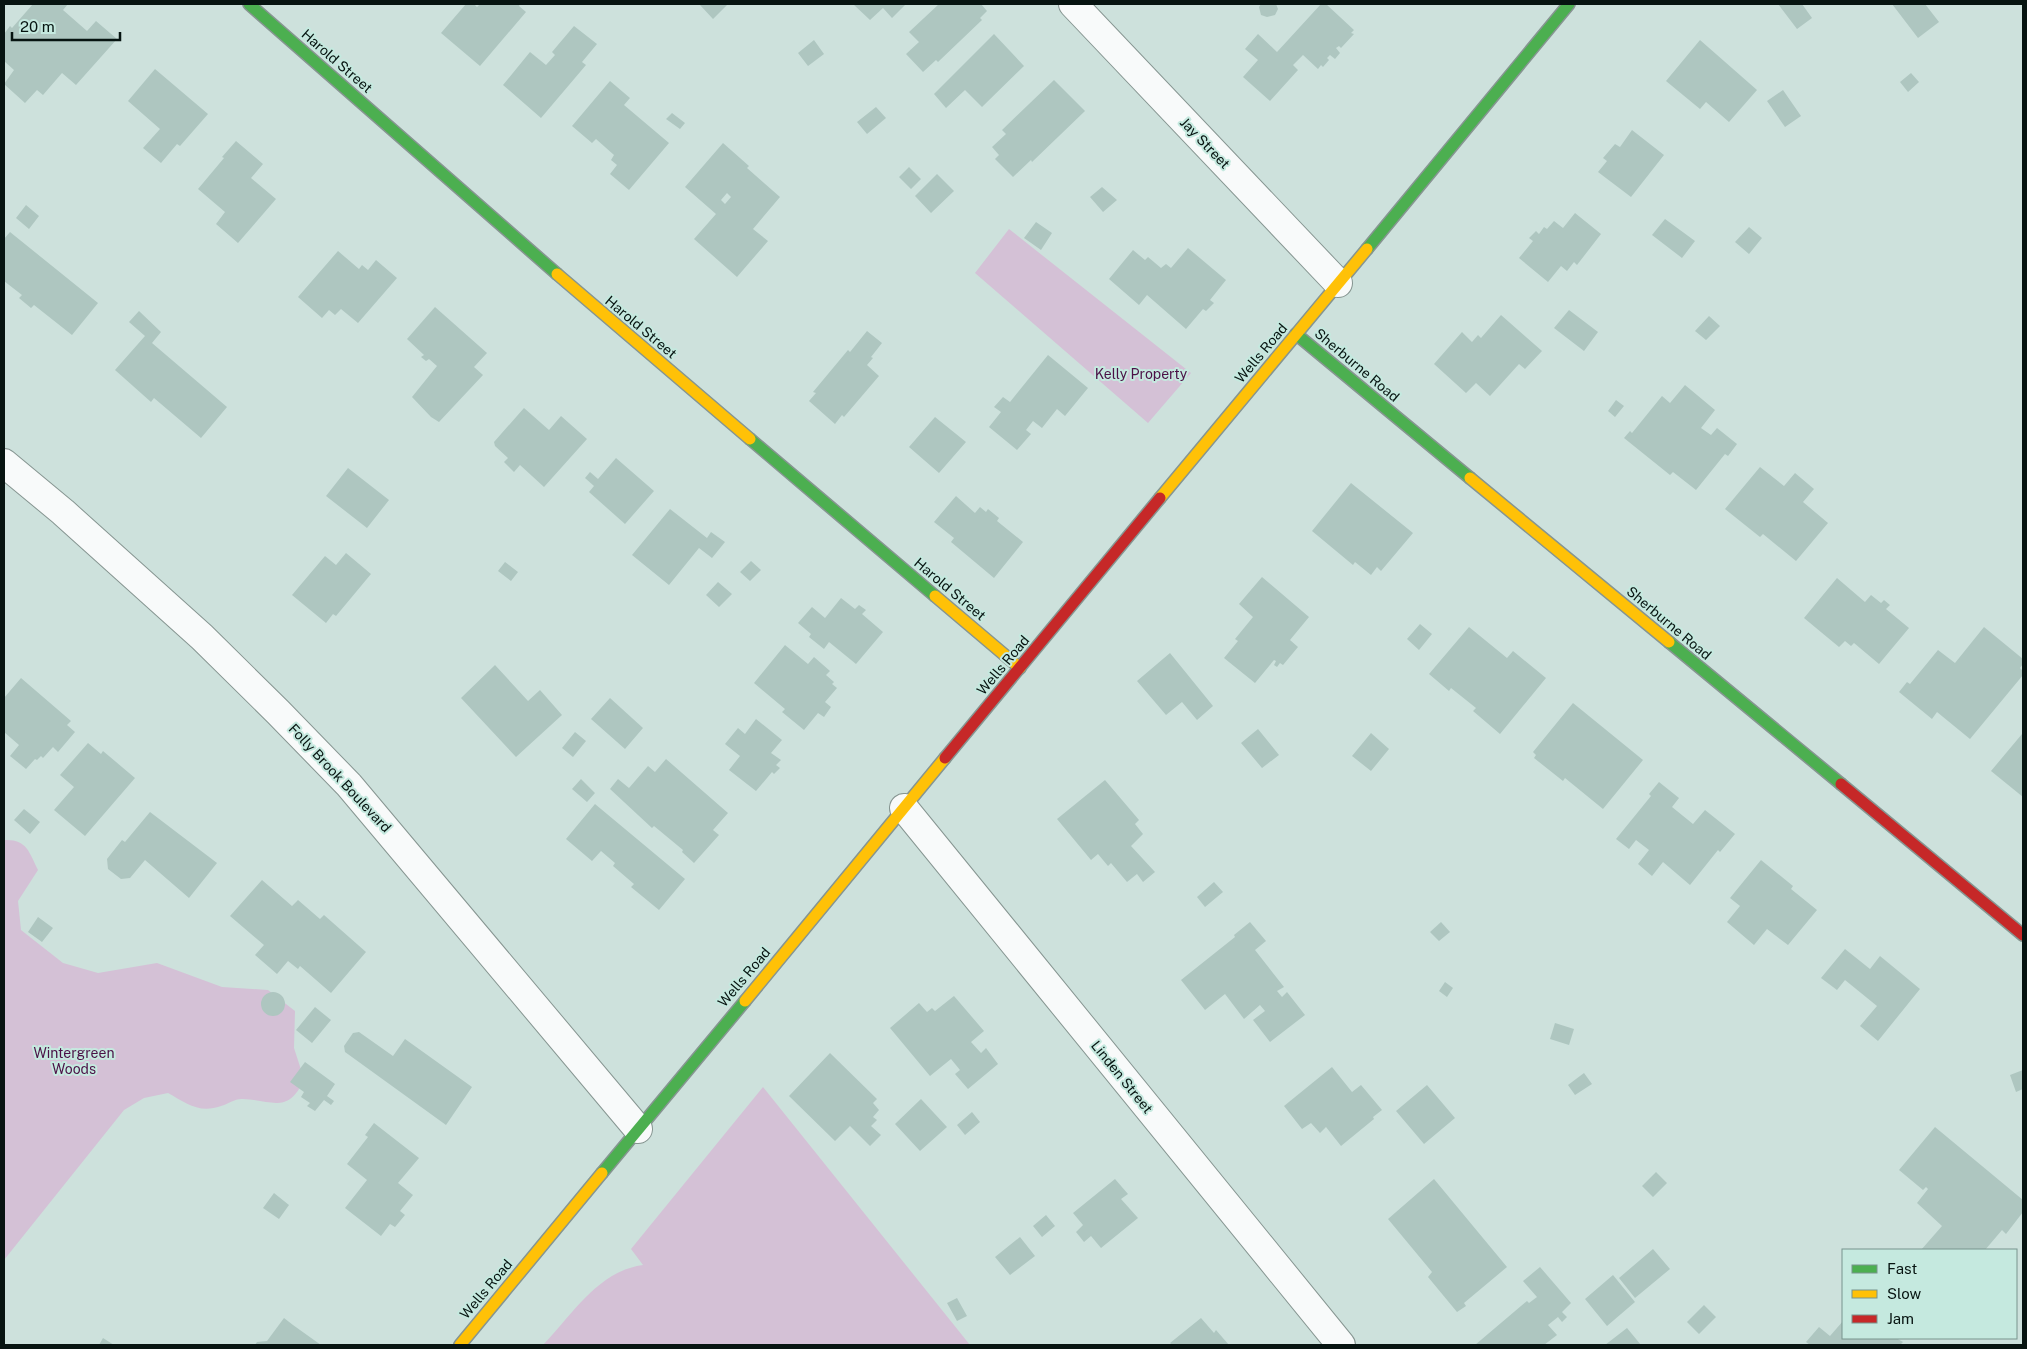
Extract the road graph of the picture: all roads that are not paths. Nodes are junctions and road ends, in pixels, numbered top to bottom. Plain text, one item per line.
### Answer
1 (249, 4) edge
2 (1073, 4) edge
3 (1569, 4) edge
4 (1338, 283) junction
5 (1296, 334) junction
6 (4, 463) edge
7 (1020, 668) junction
8 (904, 808) junction
9 (2023, 935) edge
10 (638, 1129) junction
11 (460, 1345) edge
12 (1342, 1345) edge

1 - 7 street, Harold Street
2 - 4 street, Jay Street
3 - 4 street, Wells Road
4 - 5 street, Wells Road
5 - 7 street, Wells Road
5 - 9 street, Sherburne Road
6 - 10 street, Folly Brook Boulevard
7 - 8 street, Wells Road
8 - 10 street, Wells Road
8 - 12 street, Linden Street
10 - 11 street, Wells Road

